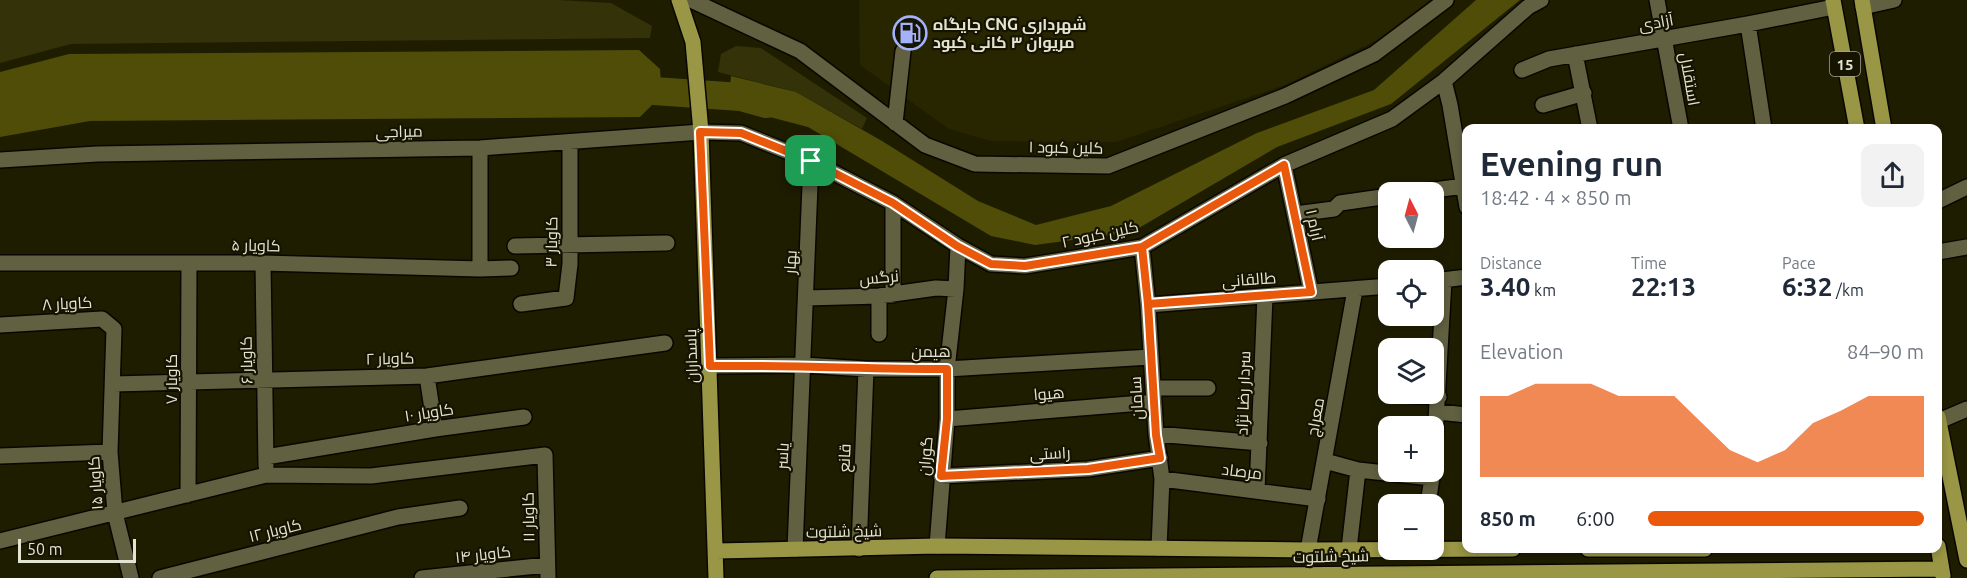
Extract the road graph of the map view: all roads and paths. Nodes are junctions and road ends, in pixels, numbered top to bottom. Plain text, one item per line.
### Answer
1 (679, 0) edge
2 (691, 0) edge
3 (1446, 0) edge
4 (1541, 0) edge
5 (1657, 0) edge
6 (1894, 0) edge
7 (1833, 3) edge
8 (1862, 4) edge
9 (1748, 24) junction
10 (1664, 39) junction
11 (903, 51) dead end
12 (1575, 54) junction
13 (1522, 70) dead end
14 (1444, 81) junction
15 (1584, 93) junction
16 (1542, 105) dead end
17 (895, 123) junction
18 (1589, 124) edge
19 (1680, 124) edge
20 (1763, 124) edge
21 (1856, 124) edge
22 (1883, 124) edge
23 (700, 132) junction
24 (570, 142) junction
25 (480, 148) junction
26 (0, 153) edge
27 (811, 161) junction
28 (1284, 165) junction
29 (1462, 176) edge
30 (1462, 186) edge
31 (1967, 187) edge
32 (1444, 189) edge
33 (1378, 198) edge
34 (1942, 199) edge
35 (893, 203) junction
36 (1294, 214) junction
37 (667, 243) dead end
38 (570, 244) junction
39 (515, 246) dead end
40 (957, 246) junction
41 (1142, 247) junction
42 (1967, 247) edge
43 (1942, 251) edge
44 (0, 263) edge
45 (189, 263) junction
46 (263, 263) junction
47 (511, 268) dead end
48 (480, 269) junction
49 (1462, 278) edge
50 (1444, 280) edge
51 (1378, 287) edge
52 (956, 289) junction
53 (1355, 290) junction
54 (1311, 292) junction
55 (886, 296) junction
56 (1264, 296) junction
57 (806, 298) junction
58 (521, 304) dead end
59 (1148, 304) junction
60 (0, 325) edge
61 (1439, 326) edge
62 (879, 334) dead end
63 (665, 343) dead end
64 (1151, 357) junction
65 (804, 365) junction
66 (710, 366) junction
67 (866, 369) junction
68 (947, 369) junction
69 (427, 376) junction
70 (264, 379) junction
71 (189, 382) junction
72 (113, 384) junction
73 (1208, 388) dead end
74 (1154, 395) junction
75 (1435, 404) edge
76 (1438, 405) junction
77 (1967, 409) edge
78 (1462, 413) edge
79 (1437, 416) edge
80 (524, 417) dead end
81 (1942, 418) edge
82 (947, 419) junction
83 (435, 429) junction
84 (1156, 435) junction
85 (1942, 438) edge
86 (1260, 443) junction
87 (110, 452) junction
88 (0, 456) edge
89 (266, 457) junction
90 (1160, 458) junction
91 (1325, 461) junction
92 (1358, 470) junction
93 (1378, 471) edge
94 (266, 475) junction
95 (941, 476) junction
96 (1162, 479) junction
97 (1257, 491) junction
98 (188, 495) junction
99 (1318, 499) junction
100 (460, 508) dead end
101 (114, 513) junction
102 (0, 541) edge
103 (937, 546) junction
104 (1159, 548) junction
105 (795, 549) junction
106 (859, 549) junction
107 (1349, 549) junction
108 (1378, 549) edge
109 (1444, 549) edge
110 (1462, 549) edge
111 (1308, 550) junction
112 (716, 551) junction
113 (1939, 553) edge
114 (1967, 560) edge
115 (547, 571) edge
116 (1943, 573) edge
117 (131, 578) edge
118 (160, 578) edge
119 (422, 578) edge
120 (716, 578) edge
121 (937, 578) edge

1 - 23 main road, پاسداران
2 - 17 street, کلین کبود ۱
3 - 17 street, کلین کبود ۱
4 - 14 street, کلین کبود ۲
5 - 10 street, استقلال
6 - 8 street
7 - 9 street, آزادی
7 - 21 main road, 15
8 - 22 main road, 15
9 - 10 street, آزادی
9 - 20 street
10 - 12 street, آزادی
10 - 19 street, استقلال
11 - 17 street
12 - 13 street, آزادی
12 - 15 street
14 - 28 street, کلین کبود ۲
14 - 29 street
15 - 16 street
15 - 18 street
23 - 24 street, میراجی
23 - 27 street, کلین کبود ۲
23 - 66 main road, پاسداران
24 - 25 street, میراجی
24 - 38 street, کاویار ۳
25 - 26 street, میراجی
25 - 48 street
27 - 35 street, کلین کبود ۲
27 - 57 street, بهار
28 - 36 street, آرام ۱
28 - 41 street, کلین کبود ۲
30 - 32 street
31 - 34 street
33 - 36 street
35 - 40 street, کلین کبود ۲
35 - 55 street
36 - 54 street, آرام ۱
37 - 38 street
38 - 39 street
38 - 58 street, کاویار ۳
40 - 41 street, کلین کبود ۲
40 - 52 street, گوران
41 - 59 street, سامان
42 - 43 street
44 - 45 street, کاویار ۵
45 - 46 street, کاویار ۵
45 - 71 street, کاویار ۷
46 - 48 street, کاویار ۵
46 - 70 street, کاویار ۶
47 - 48 street, کاویار ۵
49 - 50 street
51 - 53 street, طالقانی
52 - 55 street, نرگس
52 - 68 street, گوران
53 - 54 street, طالقانی
53 - 91 street, معراج
54 - 56 street, طالقانی
55 - 57 street, نرگس
55 - 62 street
56 - 59 street, طالقانی
56 - 86 street, سردار رضا نژاد
57 - 65 street, بهار
59 - 64 street, سامان
60 - 72 street, کاویار ۸
61 - 76 street
63 - 69 street, کاویار ۲
64 - 68 street, هیمن
64 - 74 street, سامان
65 - 66 street, هیمن
65 - 67 street, هیمن
65 - 105 street, یاسر
66 - 112 main road, پاسداران
67 - 68 street, هیمن
67 - 106 street, قانع
68 - 82 street, گوران
69 - 70 street, کاویار ۲
69 - 83 street
70 - 71 street, کاویار ۲
70 - 89 street, کاویار ۶
71 - 72 street, کاویار ۲
71 - 98 street, کاویار ۷
72 - 87 street, کاویار ۱۵
73 - 74 street, هیوا
74 - 82 street, هیوا
74 - 84 street, سامان
75 - 76 street
76 - 78 street
76 - 79 street
77 - 81 street
80 - 83 street, کاویار ۱۰
82 - 95 street, گوران
83 - 89 street, کاویار ۱۰
84 - 86 street
84 - 90 street, سامان
85 - 114 main road
86 - 97 street, سردار رضا نژاد
87 - 88 street
87 - 101 street, کاویار ۱۵
89 - 94 street, کاویار ۶
90 - 95 street, راستی
90 - 96 street, سامان
91 - 92 street
91 - 99 street, معراج
92 - 93 street
92 - 107 street
94 - 98 street
94 - 115 street, کاویار ۱۱
95 - 103 street, گوران
96 - 97 street, مرصاد
96 - 104 street, سامان
97 - 99 street, مرصاد
98 - 101 street
99 - 111 street, معراج
100 - 118 street, کاویار ۱۲
101 - 102 street
101 - 117 street, کاویار ۱۵
103 - 104 main road, شیخ شلتوت
103 - 106 main road, شیخ شلتوت
104 - 111 main road, شیخ شلتوت
105 - 106 main road, شیخ شلتوت
105 - 112 main road, شیخ شلتوت
107 - 108 main road, شیخ شلتوت
107 - 111 main road, شیخ شلتوت
109 - 110 main road, شیخ شلتوت
112 - 120 main road, پاسداران
113 - 116 main road
115 - 119 street, کاویار ۱۴
116 - 121 main road, شیخ شلتوت

